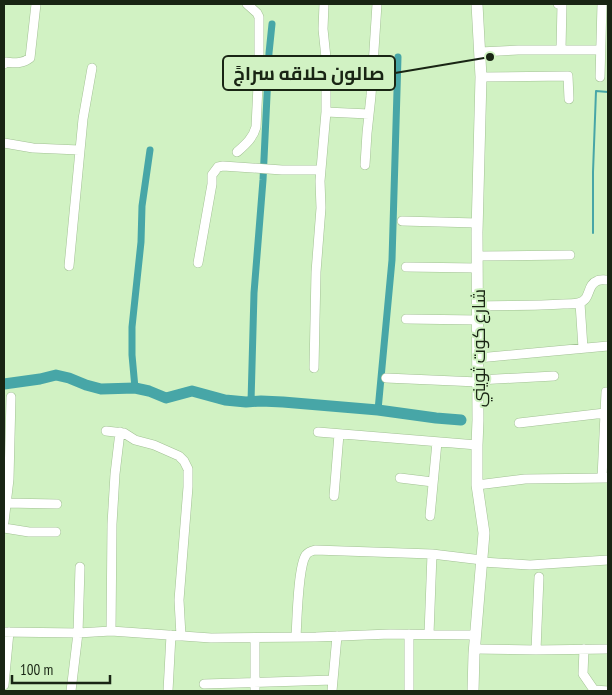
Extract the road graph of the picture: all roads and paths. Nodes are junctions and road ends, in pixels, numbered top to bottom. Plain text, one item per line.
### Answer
1 (36, 4) edge
2 (248, 4) edge
3 (324, 4) edge
4 (377, 4) edge
5 (477, 4) edge
6 (558, 4) edge
7 (602, 4) edge
8 (561, 49) junction
9 (600, 50) junction
10 (480, 52) junction
11 (4, 64) edge
12 (92, 68) dead end
13 (481, 77) junction
14 (600, 77) dead end
15 (569, 99) dead end
16 (326, 112) junction
17 (369, 114) junction
18 (4, 142) edge
19 (80, 150) junction
20 (237, 152) dead end
21 (365, 165) dead end
22 (321, 170) junction
23 (402, 221) dead end
24 (477, 223) junction
25 (570, 255) dead end
26 (477, 256) junction
27 (198, 263) dead end
28 (69, 266) dead end
29 (406, 267) dead end
30 (477, 268) junction
31 (608, 280) edge
32 (580, 303) junction
33 (478, 306) junction
34 (406, 319) dead end
35 (478, 320) junction
36 (608, 346) edge
37 (583, 348) junction
38 (478, 358) junction
39 (314, 368) dead end
40 (554, 376) dead end
41 (386, 378) dead end
42 (478, 381) junction
43 (608, 392) edge
44 (12, 397) dead end
45 (605, 413) junction
46 (519, 423) dead end
47 (106, 431) dead end
48 (120, 432) junction
49 (318, 432) dead end
50 (339, 434) junction
51 (606, 435) edge
52 (437, 442) junction
53 (477, 444) junction
54 (400, 478) dead end
55 (605, 478) edge
56 (433, 482) junction
57 (477, 485) junction
58 (334, 496) dead end
59 (6, 502) junction
60 (57, 504) dead end
61 (430, 516) dead end
62 (4, 522) edge
63 (4, 528) edge
64 (56, 532) dead end
65 (432, 554) junction
66 (608, 560) edge
67 (482, 561) junction
68 (80, 567) dead end
69 (539, 577) dead end
70 (111, 631) junction
71 (6, 632) edge
72 (78, 633) junction
73 (409, 634) junction
74 (429, 634) junction
75 (176, 635) junction
76 (476, 635) junction
77 (338, 636) junction
78 (296, 637) junction
79 (255, 638) junction
80 (474, 649) junction
81 (584, 649) junction
82 (608, 649) edge
83 (536, 650) junction
84 (334, 680) junction
85 (204, 684) dead end
86 (4, 685) edge
87 (255, 687) edge
88 (71, 691) edge
89 (168, 691) edge
90 (332, 691) edge
91 (409, 691) edge
92 (473, 691) edge
93 (608, 691) edge

1 - 11 street
2 - 20 street
3 - 16 street
4 - 17 street
5 - 10 main road, شارع كوت ثويني
6 - 8 street
7 - 9 street
8 - 9 street
8 - 10 street
9 - 14 street
10 - 13 main road, شارع كوت ثويني
12 - 19 street
13 - 15 street
13 - 24 main road, شارع كوت ثويني
16 - 17 street
16 - 22 street
17 - 21 street
18 - 19 street
19 - 28 street
22 - 27 street
22 - 39 street
23 - 24 street
24 - 26 main road, شارع كوت ثويني
25 - 26 street
26 - 30 main road, شارع كوت ثويني
29 - 30 street
30 - 33 main road, شارع كوت ثويني
31 - 32 street
32 - 33 street
32 - 37 street
33 - 35 main road, شارع كوت ثويني
34 - 35 street
35 - 38 main road, شارع كوت ثويني
36 - 37 street
37 - 38 street
38 - 42 main road, شارع كوت ثويني
40 - 42 street
41 - 42 street
42 - 53 main road, شارع كوت ثويني
43 - 45 street
44 - 59 street
45 - 46 street
45 - 51 street
47 - 48 street
48 - 70 street
48 - 75 street
49 - 50 street
50 - 52 street
50 - 58 street
51 - 55 street
52 - 53 street
52 - 56 street
53 - 57 main road, شارع كوت ثويني
54 - 56 street
55 - 57 street
56 - 61 street
57 - 67 main road, شارع كوت ثويني
59 - 60 street
59 - 62 street
63 - 64 street
65 - 67 street
65 - 74 street
65 - 78 street
66 - 67 street
67 - 76 main road, شارع كوت ثويني
68 - 72 street
69 - 83 street
70 - 72 street
70 - 75 street
71 - 72 street
71 - 86 street
72 - 88 street
73 - 74 street
73 - 77 street
73 - 91 street
74 - 76 street
75 - 79 street
75 - 89 street
76 - 80 main road, شارع كوت ثويني
77 - 78 street
77 - 84 street
78 - 79 street
79 - 87 street
80 - 83 street
80 - 92 main road, شارع كوت ثويني
81 - 82 street
81 - 83 street
81 - 93 street
84 - 87 street
84 - 90 street
85 - 87 street

